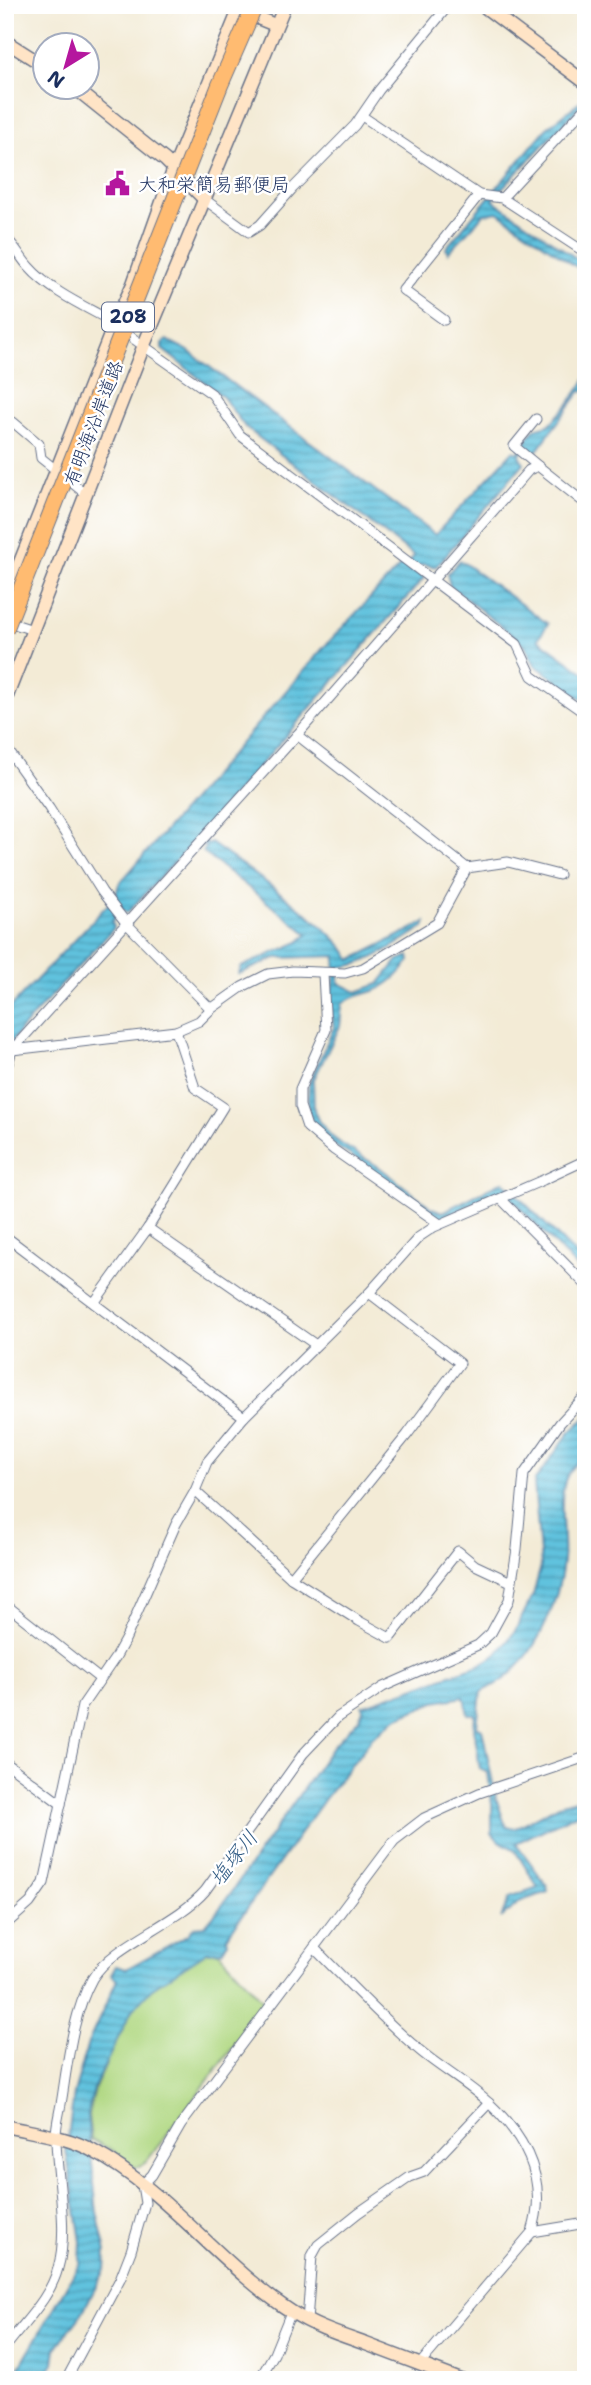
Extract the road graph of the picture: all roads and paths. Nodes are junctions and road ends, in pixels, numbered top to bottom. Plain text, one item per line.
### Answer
1 (255, 5) edge
2 (285, 5) edge
3 (449, 5) edge
4 (482, 5) edge
5 (240, 8) edge
6 (275, 25) junction
7 (5, 41) edge
8 (32, 58) edge
9 (586, 83) edge
10 (92, 102) edge
11 (586, 107) edge
12 (362, 116) junction
13 (174, 168) junction
14 (479, 195) junction
15 (502, 198) junction
16 (204, 199) junction
17 (5, 237) edge
18 (586, 253) edge
19 (444, 320) dead end
20 (114, 325) junction
21 (145, 345) junction
22 (536, 419) dead end
23 (5, 422) edge
24 (538, 466) junction
25 (57, 470) junction
26 (86, 494) junction
27 (586, 504) edge
28 (433, 579) junction
29 (5, 600) edge
30 (5, 621) edge
31 (5, 631) edge
32 (33, 631) junction
33 (5, 701) edge
34 (586, 714) edge
35 (297, 734) junction
36 (5, 746) edge
37 (467, 868) junction
38 (559, 875) dead end
39 (127, 924) junction
40 (323, 974) junction
41 (211, 1009) junction
42 (176, 1031) junction
43 (12, 1051) junction
44 (5, 1074) edge
45 (586, 1160) edge
46 (501, 1199) junction
47 (440, 1224) junction
48 (148, 1228) junction
49 (5, 1236) edge
50 (586, 1285) edge
51 (369, 1293) junction
52 (94, 1303) junction
53 (316, 1345) junction
54 (586, 1395) edge
55 (244, 1417) junction
56 (195, 1491) junction
57 (291, 1578) junction
58 (511, 1582) junction
59 (5, 1604) edge
60 (100, 1679) junction
61 (586, 1757) edge
62 (5, 1762) edge
63 (61, 1804) junction
64 (5, 1925) edge
65 (314, 1948) junction
66 (489, 2103) junction
67 (5, 2126) edge
68 (59, 2138) junction
69 (137, 2181) junction
70 (586, 2223) edge
71 (532, 2232) junction
72 (291, 2312) junction
73 (307, 2321) junction
74 (5, 2346) edge
75 (420, 2364) junction
76 (66, 2380) edge
77 (259, 2380) edge
78 (461, 2380) edge

1 - 31 highway, 208, bridge
2 - 6 main road, 有明海沿岸道路
3 - 12 street
4 - 9 main road
5 - 6 main road
5 - 13 main road, 有明海沿岸道路
6 - 16 main road, 有明海沿岸道路
7 - 8 main road
10 - 13 main road
11 - 15 street
12 - 14 street
12 - 16 street
13 - 16 main road
13 - 20 main road, 有明海沿岸道路
14 - 15 street
14 - 19 street
15 - 18 street
16 - 21 main road, 有明海沿岸道路
17 - 20 street
20 - 21 street
20 - 25 main road, 有明海沿岸道路
21 - 26 main road, 有明海沿岸道路
21 - 28 street
22 - 24 street
23 - 25 street
24 - 27 street
24 - 28 street
25 - 26 street
25 - 29 main road, 有明海沿岸道路
26 - 32 main road, 有明海沿岸道路
28 - 34 street
28 - 35 street
30 - 32 street
32 - 33 main road, 有明海沿岸道路
35 - 37 street
35 - 39 street
36 - 39 street
37 - 38 street
37 - 40 street
39 - 41 street
39 - 43 street
40 - 41 street
40 - 47 street
41 - 42 street
42 - 43 street
42 - 48 street
43 - 44 street
45 - 46 street
46 - 47 street
46 - 50 street
47 - 51 street
48 - 52 street
48 - 53 street
49 - 52 street
51 - 53 street
51 - 57 street
52 - 55 street
53 - 55 street
54 - 58 street
55 - 56 street
56 - 57 street
56 - 60 street
57 - 58 street
58 - 68 street
59 - 60 street
60 - 63 street
61 - 65 street
62 - 63 street
63 - 64 street
65 - 66 street
65 - 69 street
66 - 71 street
66 - 73 street
67 - 68 main road
68 - 69 main road
68 - 74 street
69 - 72 main road
69 - 76 street
70 - 71 street
71 - 75 street
72 - 73 main road
72 - 77 street
73 - 75 main road
75 - 78 main road

